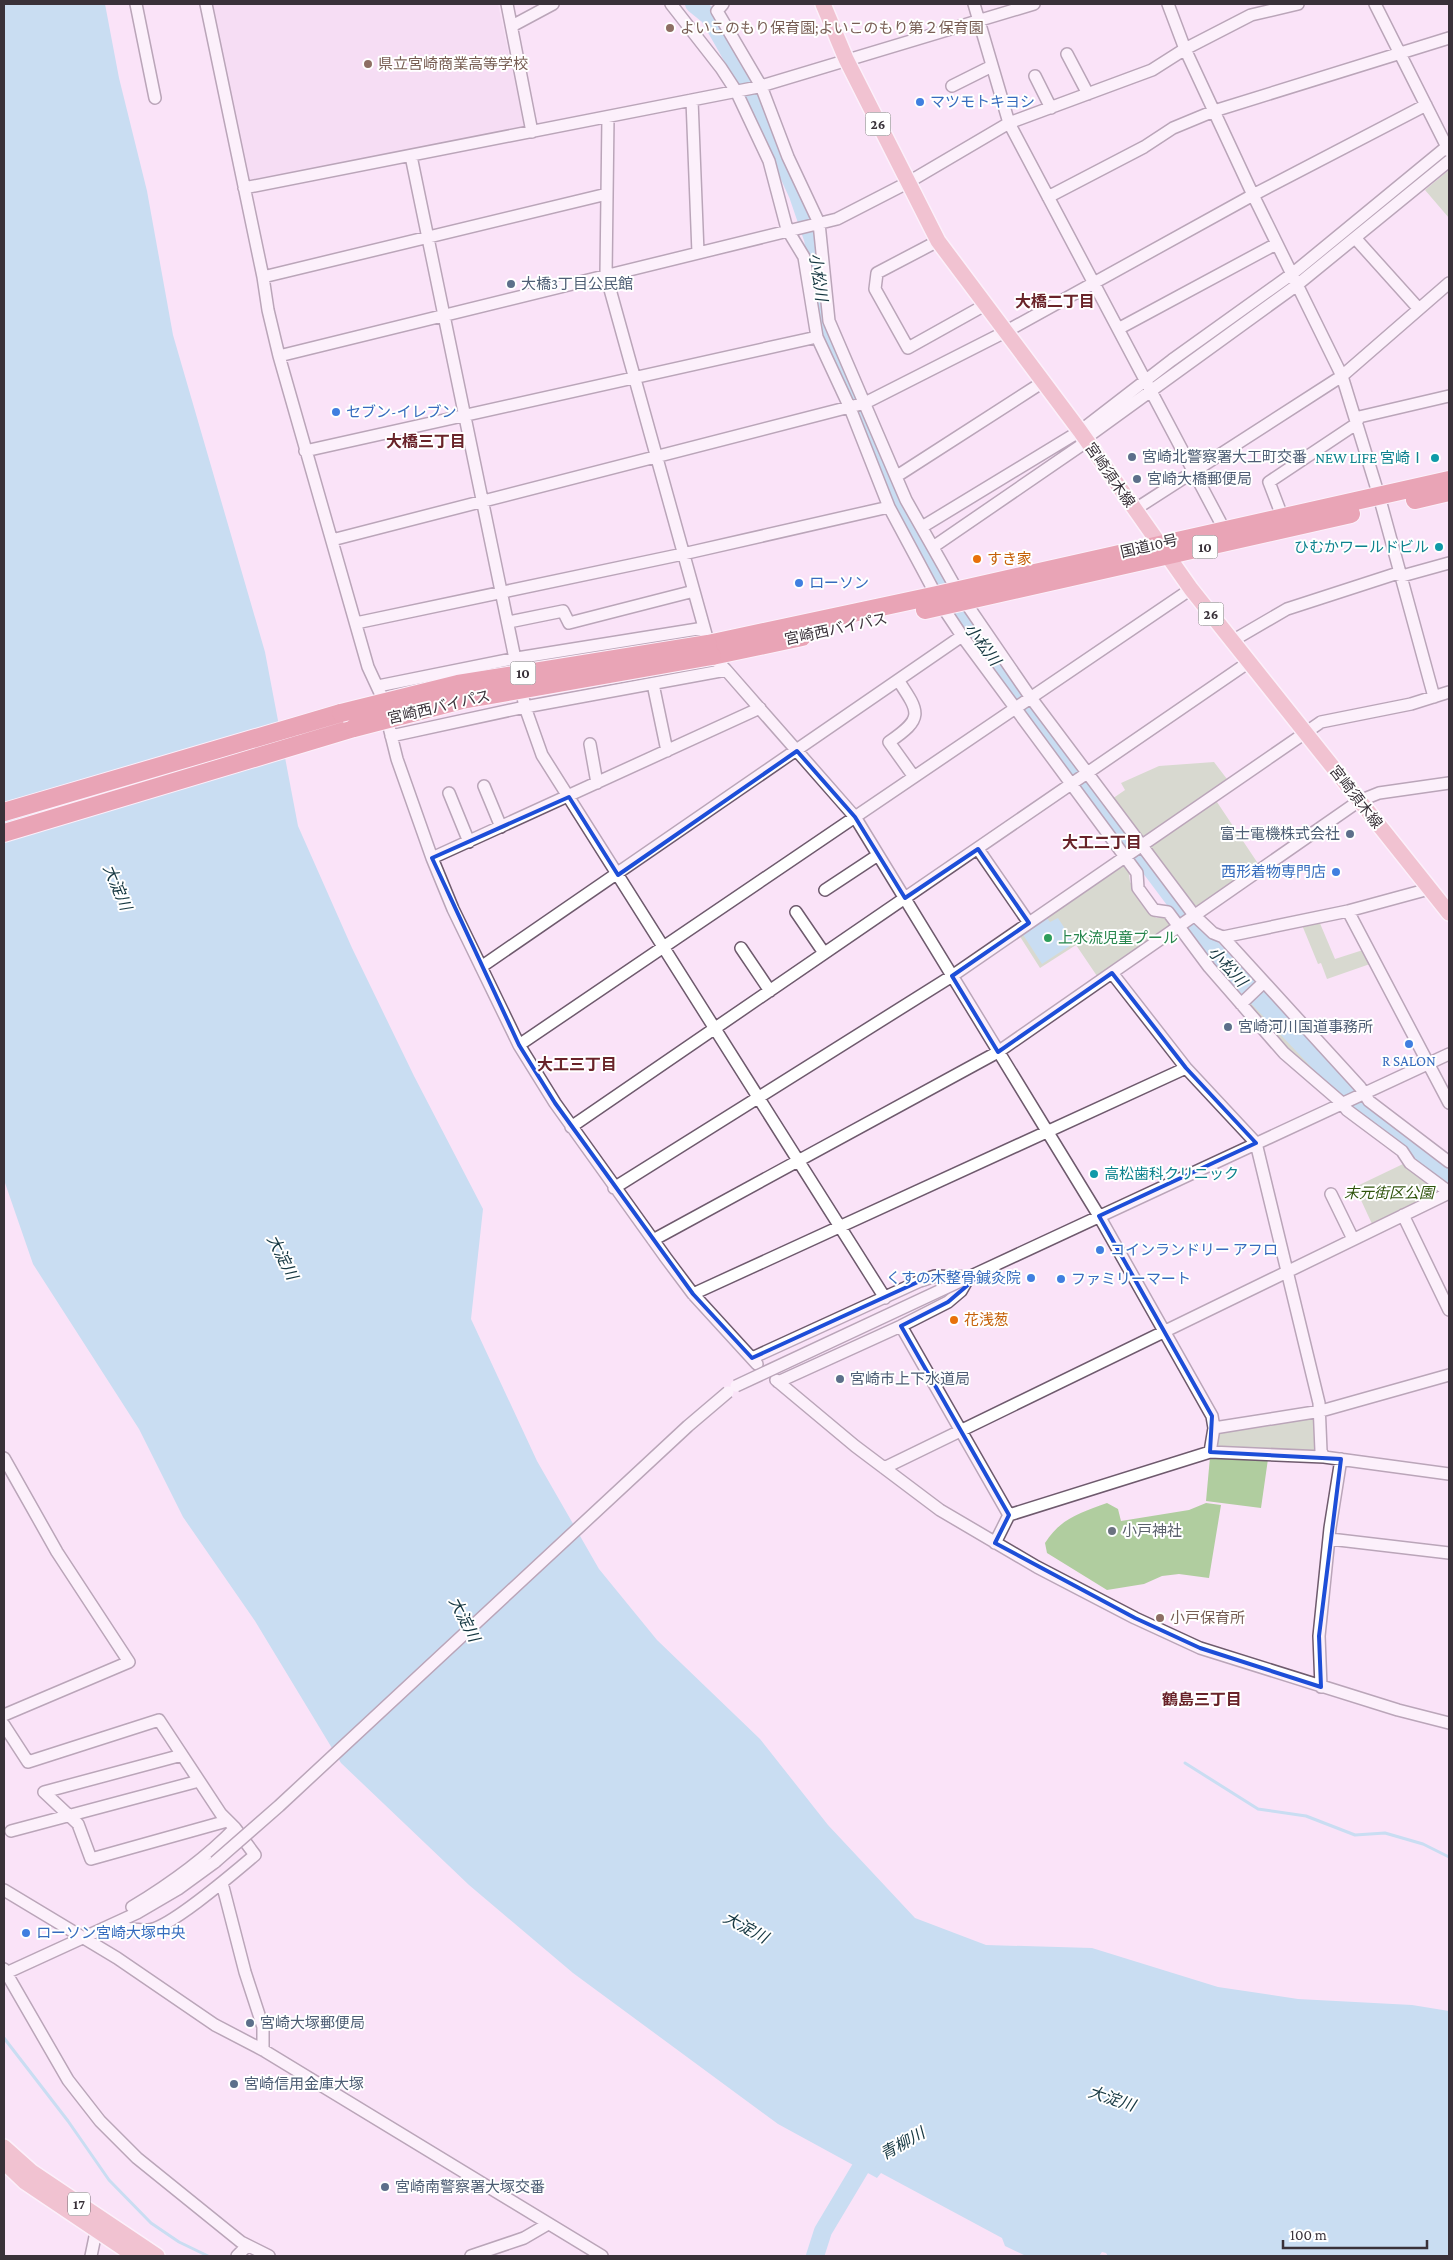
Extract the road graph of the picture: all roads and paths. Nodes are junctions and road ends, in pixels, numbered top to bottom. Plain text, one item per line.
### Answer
1 (136, 4) edge
2 (206, 4) edge
3 (507, 4) edge
4 (553, 4) edge
5 (671, 4) edge
6 (822, 4) edge
7 (974, 4) edge
8 (1034, 4) edge
9 (1168, 4) edge
10 (1298, 4) edge
11 (1375, 4) edge
12 (716, 6) edge
13 (979, 20) junction
14 (512, 26) junction
15 (1449, 38) edge
16 (1185, 49) junction
17 (1067, 54) dead end
18 (1400, 54) junction
19 (846, 59) junction
20 (992, 66) junction
21 (1035, 76) dead end
22 (759, 86) junction
23 (952, 86) dead end
24 (739, 91) junction
25 (1088, 94) junction
26 (155, 98) dead end
27 (692, 100) junction
28 (1426, 105) junction
29 (1051, 108) junction
30 (1214, 111) junction
31 (608, 117) junction
32 (1009, 123) junction
33 (532, 132) junction
34 (1448, 147) edge
35 (412, 156) junction
36 (1449, 161) edge
37 (907, 184) junction
38 (244, 188) junction
39 (607, 194) junction
40 (1252, 195) junction
41 (1048, 197) junction
42 (819, 223) junction
43 (794, 229) junction
44 (428, 236) junction
45 (1356, 239) junction
46 (938, 241) junction
47 (1276, 244) junction
48 (698, 253) junction
49 (263, 276) junction
50 (606, 276) junction
51 (1295, 280) junction
52 (1449, 282) edge
53 (1093, 283) junction
54 (985, 305) junction
55 (1419, 308) junction
56 (445, 315) junction
57 (1118, 329) junction
58 (1005, 332) junction
59 (817, 337) junction
60 (279, 356) junction
61 (1342, 376) junction
62 (634, 378) junction
63 (1145, 381) junction
64 (1043, 382) junction
65 (1151, 391) junction
66 (1449, 396) edge
67 (865, 403) junction
68 (850, 408) junction
69 (465, 415) junction
70 (1356, 424) junction
71 (1083, 437) junction
72 (305, 451) junction
73 (658, 457) junction
74 (1194, 471) junction
75 (897, 476) junction
76 (1449, 480) edge
77 (1449, 492) edge
78 (484, 501) junction
79 (1380, 501) junction
80 (889, 507) junction
81 (1134, 510) junction
82 (1282, 516) junction
83 (922, 527) junction
84 (1224, 529) junction
85 (332, 540) junction
86 (932, 547) junction
87 (1163, 550) junction
88 (683, 554) junction
89 (1449, 563) edge
90 (1402, 576) junction
91 (1191, 589) junction
92 (502, 591) junction
93 (694, 592) junction
94 (950, 598) junction
95 (508, 622) junction
96 (356, 623) junction
97 (962, 636) junction
98 (1232, 641) junction
99 (708, 643) junction
100 (517, 658) junction
101 (1249, 662) junction
102 (726, 670) junction
103 (898, 680) junction
104 (653, 684) junction
105 (378, 686) junction
106 (1449, 692) edge
107 (1434, 697) junction
108 (1031, 698) junction
109 (525, 707) junction
110 (760, 708) junction
111 (1016, 708) junction
112 (1307, 733) junction
113 (391, 736) junction
114 (590, 744) dead end
115 (797, 751) junction
116 (667, 752) junction
117 (1088, 772) junction
118 (914, 777) junction
119 (598, 783) junction
120 (1071, 783) junction
121 (1449, 783) edge
122 (484, 786) dead end
123 (449, 793) dead end
124 (569, 797) junction
125 (1358, 802) junction
126 (4, 812) edge
127 (855, 817) junction
128 (501, 827) junction
129 (4, 833) edge
130 (469, 842) junction
131 (1143, 846) junction
132 (978, 849) junction
133 (878, 855) junction
134 (432, 858) junction
135 (1125, 858) junction
136 (618, 875) junction
137 (1430, 889) junction
138 (825, 890) dead end
139 (905, 898) junction
140 (1348, 911) junction
141 (796, 912) dead end
142 (1449, 914) edge
143 (1194, 915) junction
144 (1030, 923) junction
145 (1179, 926) junction
146 (1223, 937) junction
147 (664, 947) junction
148 (741, 948) dead end
149 (824, 953) junction
150 (482, 967) junction
151 (1112, 972) junction
152 (952, 976) junction
153 (1263, 983) junction
154 (770, 991) junction
155 (1241, 1004) junction
156 (716, 1029) junction
157 (519, 1045) junction
158 (998, 1052) junction
159 (1449, 1054) edge
160 (1430, 1064) junction
161 (1186, 1068) junction
162 (1362, 1093) junction
163 (758, 1096) junction
164 (1342, 1103) junction
165 (1449, 1103) edge
166 (571, 1127) junction
167 (1047, 1132) junction
168 (1256, 1143) junction
169 (798, 1160) junction
170 (1449, 1162) edge
171 (614, 1188) junction
172 (1449, 1193) edge
173 (1331, 1194) dead end
174 (1403, 1215) junction
175 (1099, 1216) junction
176 (840, 1226) junction
177 (1353, 1239) junction
178 (653, 1240) junction
179 (1287, 1270) junction
180 (969, 1278) junction
181 (693, 1294) junction
182 (885, 1298) junction
183 (1449, 1310) edge
184 (901, 1326) junction
185 (1164, 1331) junction
186 (1449, 1375) edge
187 (1321, 1411) junction
188 (1214, 1428) junction
189 (960, 1430) junction
190 (1210, 1452) junction
191 (1324, 1457) junction
192 (4, 1458) edge
193 (1341, 1459) junction
194 (884, 1468) junction
195 (1449, 1474) edge
196 (1009, 1515) junction
197 (1330, 1540) junction
198 (995, 1543) junction
199 (1449, 1553) edge
200 (1321, 1687) junction
201 (4, 1715) edge
202 (1449, 1723) edge
203 (4, 1725) edge
204 (182, 1755) junction
205 (200, 1781) junction
206 (68, 1816) junction
207 (231, 1824) junction
208 (12, 1831) dead end
209 (222, 1883) junction
210 (4, 1890) edge
211 (109, 1926) junction
212 (83, 1937) junction
213 (4, 1972) edge
214 (264, 2050) junction
215 (4, 2147) edge
216 (4, 2162) edge
217 (548, 2224) junction
218 (96, 2232) junction
219 (247, 2246) junction
220 (91, 2256) edge
221 (135, 2256) edge
222 (157, 2256) edge
223 (237, 2256) edge
224 (269, 2256) edge
225 (471, 2256) edge
226 (602, 2256) edge

1 - 26 street
2 - 38 street
3 - 14 street
4 - 14 street
5 - 24 street
6 - 19 main road, 宮崎須木線 / 26
7 - 13 street
8 - 13 street
9 - 16 street
10 - 16 street
11 - 18 street
12 - 22 street
13 - 19 street
13 - 20 street
14 - 33 street
15 - 18 street
16 - 25 street
16 - 30 street
17 - 25 street
18 - 28 street
18 - 30 street
19 - 22 street
19 - 37 main road, 宮崎須木線 / 26
20 - 23 street
20 - 32 street
21 - 29 street
22 - 24 street
22 - 42 street
24 - 27 street
24 - 43 street
25 - 29 street
27 - 31 street
27 - 48 street
28 - 34 street
28 - 40 street
29 - 32 street
30 - 40 street
30 - 41 street
31 - 33 street
31 - 39 street
32 - 37 street
32 - 41 street
33 - 35 street
34 - 51 street
35 - 38 street
35 - 44 street
36 - 45 street
37 - 42 street
37 - 46 main road, 宮崎須木線 / 26
38 - 49 street
39 - 44 street
39 - 50 street
40 - 47 street
40 - 53 street
41 - 53 street
42 - 43 street
42 - 67 street
43 - 48 street
43 - 59 street
44 - 49 street
44 - 56 street
45 - 51 street
45 - 55 street
46 - 54 main road, 宮崎須木線 / 26
46 - 54 street
47 - 51 street
47 - 57 street
48 - 50 street
49 - 60 street
50 - 56 street
50 - 62 street
51 - 61 street
51 - 63 street
51 - 65 street
52 - 55 street
53 - 57 street
53 - 58 street
54 - 58 main road, 宮崎須木線 / 26
55 - 61 street
56 - 60 street
56 - 69 street
57 - 63 street
58 - 64 main road, 宮崎須木線 / 26
58 - 67 street
59 - 62 street
59 - 68 street
60 - 72 street
61 - 70 street
61 - 74 street
62 - 69 street
62 - 73 street
63 - 65 street
63 - 71 street
64 - 71 main road, 宮崎須木線 / 26
64 - 75 street
65 - 71 street
65 - 74 street
66 - 70 street
67 - 68 street
67 - 75 street
68 - 73 street
68 - 80 street
69 - 72 street
69 - 78 street
70 - 79 street
70 - 82 street
71 - 81 main road, 宮崎須木線 / 26
71 - 83 street
71 - 86 street
72 - 85 street
73 - 78 street
73 - 88 street
74 - 81 street
74 - 84 street
75 - 83 street
76 - 79 highway, 国道10号 / 10
77 - 79 highway, 国道10号 / 10
78 - 85 street
78 - 92 street
79 - 82 highway, 国道10号 / 10
79 - 87 highway, 国道10号 / 10
79 - 90 street
80 - 88 street
80 - 94 street
81 - 87 main road, 宮崎須木線 / 26
82 - 84 highway, 国道10号 / 10
83 - 86 street
84 - 87 highway, 国道10号 / 10
85 - 96 street
86 - 94 street
87 - 91 main road, 宮崎須木線 / 26
87 - 94 highway, 国道10号 / 10
88 - 92 street
88 - 93 street
89 - 90 street
90 - 98 street
90 - 107 street
91 - 98 main road, 宮崎須木線 / 26
91 - 108 street
92 - 95 street
92 - 96 street
93 - 95 street
93 - 99 street
94 - 97 street
94 - 99 highway, 宮崎西バイパス / 10
94 - 108 street
95 - 100 street
96 - 105 street
97 - 103 street
97 - 111 street
98 - 101 main road, 宮崎須木線 / 26
99 - 100 street
99 - 102 street
99 - 126 highway, 宮崎西バイパス / 10, bridge
99 - 129 highway, 宮崎西バイパス / 10, bridge
100 - 105 street
100 - 109 street
101 - 112 main road, 宮崎須木線 / 26
101 - 117 street
102 - 104 street
102 - 110 street
103 - 115 street
103 - 118 street
104 - 109 street
104 - 116 street
105 - 113 street
106 - 107 street
107 - 112 street
108 - 111 street
108 - 117 street
109 - 113 street
109 - 124 street
110 - 115 street
110 - 116 street
111 - 118 street
111 - 120 street
112 - 125 main road, 宮崎須木線 / 26
112 - 131 street
113 - 134 street
114 - 119 street
115 - 127 street
115 - 136 street
116 - 119 street
117 - 120 street
117 - 131 street
118 - 127 street
119 - 124 street
120 - 132 street
120 - 135 street
121 - 125 street
122 - 128 street
123 - 130 street
124 - 128 street
124 - 136 street
125 - 137 main road, 宮崎須木線 / 26
125 - 143 street
127 - 133 street
127 - 147 street
128 - 130 street
130 - 134 street
131 - 135 street
131 - 143 street
132 - 139 street
132 - 144 street
133 - 138 street
133 - 139 street
134 - 150 street
135 - 144 street
135 - 145 street
136 - 147 street
136 - 150 street
137 - 140 street
137 - 142 main road, 宮崎須木線 / 26
139 - 149 street
139 - 152 street
140 - 146 street
140 - 160 street
141 - 149 street
143 - 145 street
143 - 146 street
144 - 152 street
145 - 151 street
145 - 155 street
146 - 153 street
147 - 156 street
147 - 157 street
148 - 154 street
149 - 154 street
150 - 157 street
151 - 158 street
151 - 161 street
152 - 158 street
152 - 163 street
153 - 155 street
153 - 162 street
154 - 156 street
155 - 164 street
156 - 163 street
156 - 166 street
157 - 166 street
158 - 167 street
158 - 169 street
159 - 160 street
160 - 162 street
160 - 165 street
161 - 167 street
161 - 168 street
162 - 164 street
162 - 170 street
163 - 169 street
163 - 171 street
164 - 168 street
164 - 172 street
166 - 171 street
167 - 175 street
167 - 176 street
168 - 175 street
168 - 179 street
169 - 176 street
169 - 178 street
171 - 178 street
172 - 174 street
173 - 177 street
174 - 177 street
174 - 183 street
175 - 180 street
175 - 185 street
176 - 181 street
176 - 182 street
177 - 179 street
178 - 181 street
179 - 185 street
179 - 187 street
180 - 182 street
180 - 184 street
180 - 211 street, bridge
181 - 182 street
184 - 189 street
184 - 194 street
185 - 188 street
185 - 189 street
186 - 187 street
187 - 188 street
187 - 191 street
188 - 190 street
189 - 194 street
189 - 196 street
190 - 191 street
190 - 196 street
191 - 193 street
192 - 201 street
193 - 195 street
193 - 197 street
194 - 198 street
196 - 198 street
197 - 199 street
197 - 200 street
198 - 200 street
200 - 202 street
203 - 204 street
204 - 205 street
204 - 206 street
205 - 206 street
205 - 207 street
206 - 207 street
206 - 208 street
207 - 209 street
207 - 211 street
209 - 211 street
209 - 214 street
210 - 212 street
211 - 212 street
212 - 213 street
212 - 214 street
213 - 219 street
214 - 217 street
215 - 222 main road, 17
216 - 218 main road, 17
217 - 225 street
217 - 226 street
218 - 220 street
218 - 221 main road, 17
219 - 223 street
219 - 224 street

